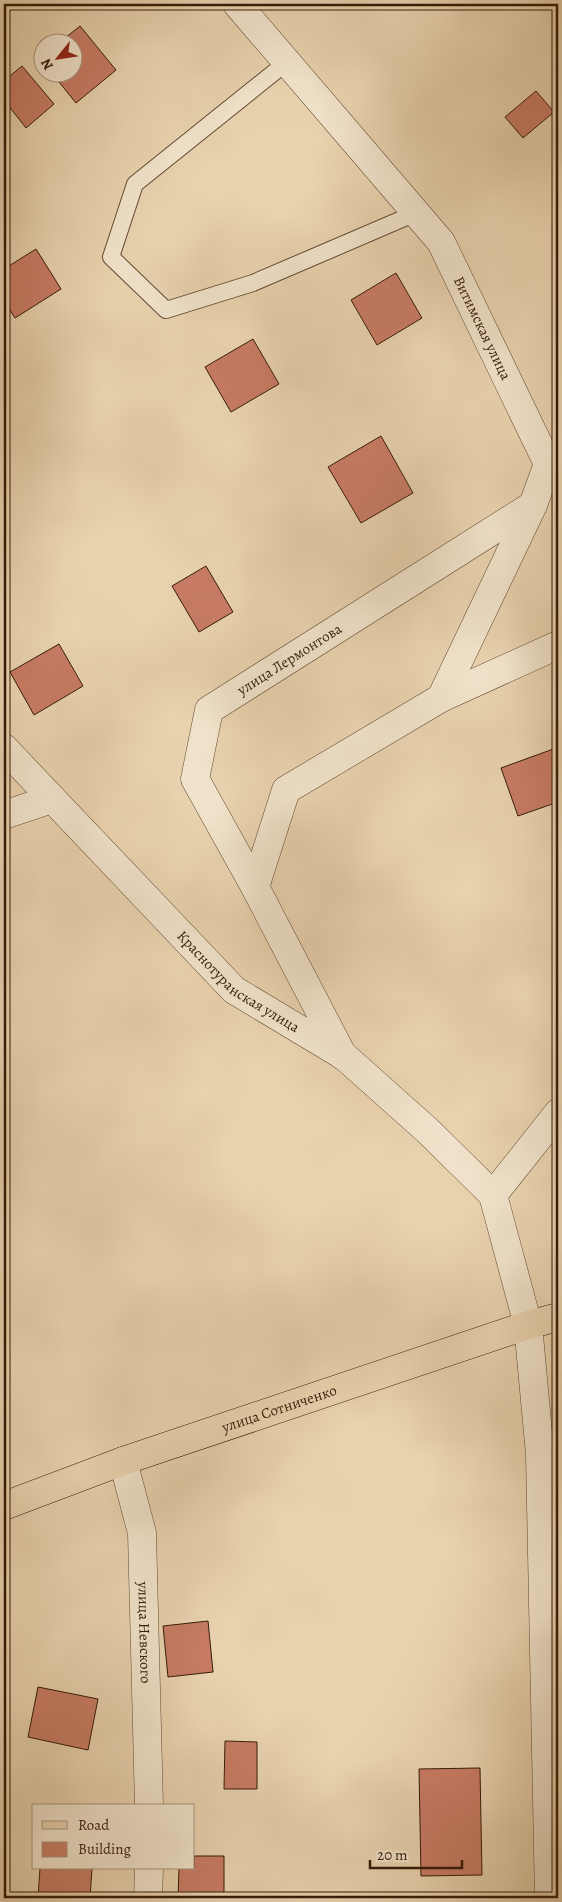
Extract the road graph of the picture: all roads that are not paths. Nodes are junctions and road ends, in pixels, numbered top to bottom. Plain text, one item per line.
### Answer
1 (237, 4) edge
2 (287, 62) junction
3 (416, 213) junction
4 (533, 505) junction
5 (558, 645) edge
6 (441, 698) junction
7 (4, 748) edge
8 (52, 799) junction
9 (4, 815) edge
10 (255, 887) junction
11 (344, 1056) junction
12 (558, 1113) edge
13 (493, 1195) junction
14 (558, 1317) edge
15 (528, 1325) junction
16 (549, 1453) edge
17 (123, 1461) junction
18 (4, 1506) edge
19 (149, 1804) edge
20 (149, 1870) edge
21 (148, 1898) edge
22 (550, 1898) edge

1 - 2 street, Витимская улица
2 - 3 street, Витимская улица
2 - 3 lane
3 - 4 street, Витимская улица
4 - 6 street, Витимская улица
4 - 10 street, улица Лермонтова
5 - 6 street
6 - 10 street
7 - 8 street, Краснотуранская улица
8 - 9 street
8 - 11 street, Краснотуранская улица
10 - 11 street, улица Лермонтова
11 - 13 street, Краснотуранская улица
12 - 13 street
13 - 15 street
14 - 15 main road, улица Сотниченко
15 - 16 street
15 - 17 main road, улица Сотниченко
16 - 22 street
17 - 18 main road, улица Сотниченко
17 - 19 street, улица Невского
20 - 21 street

